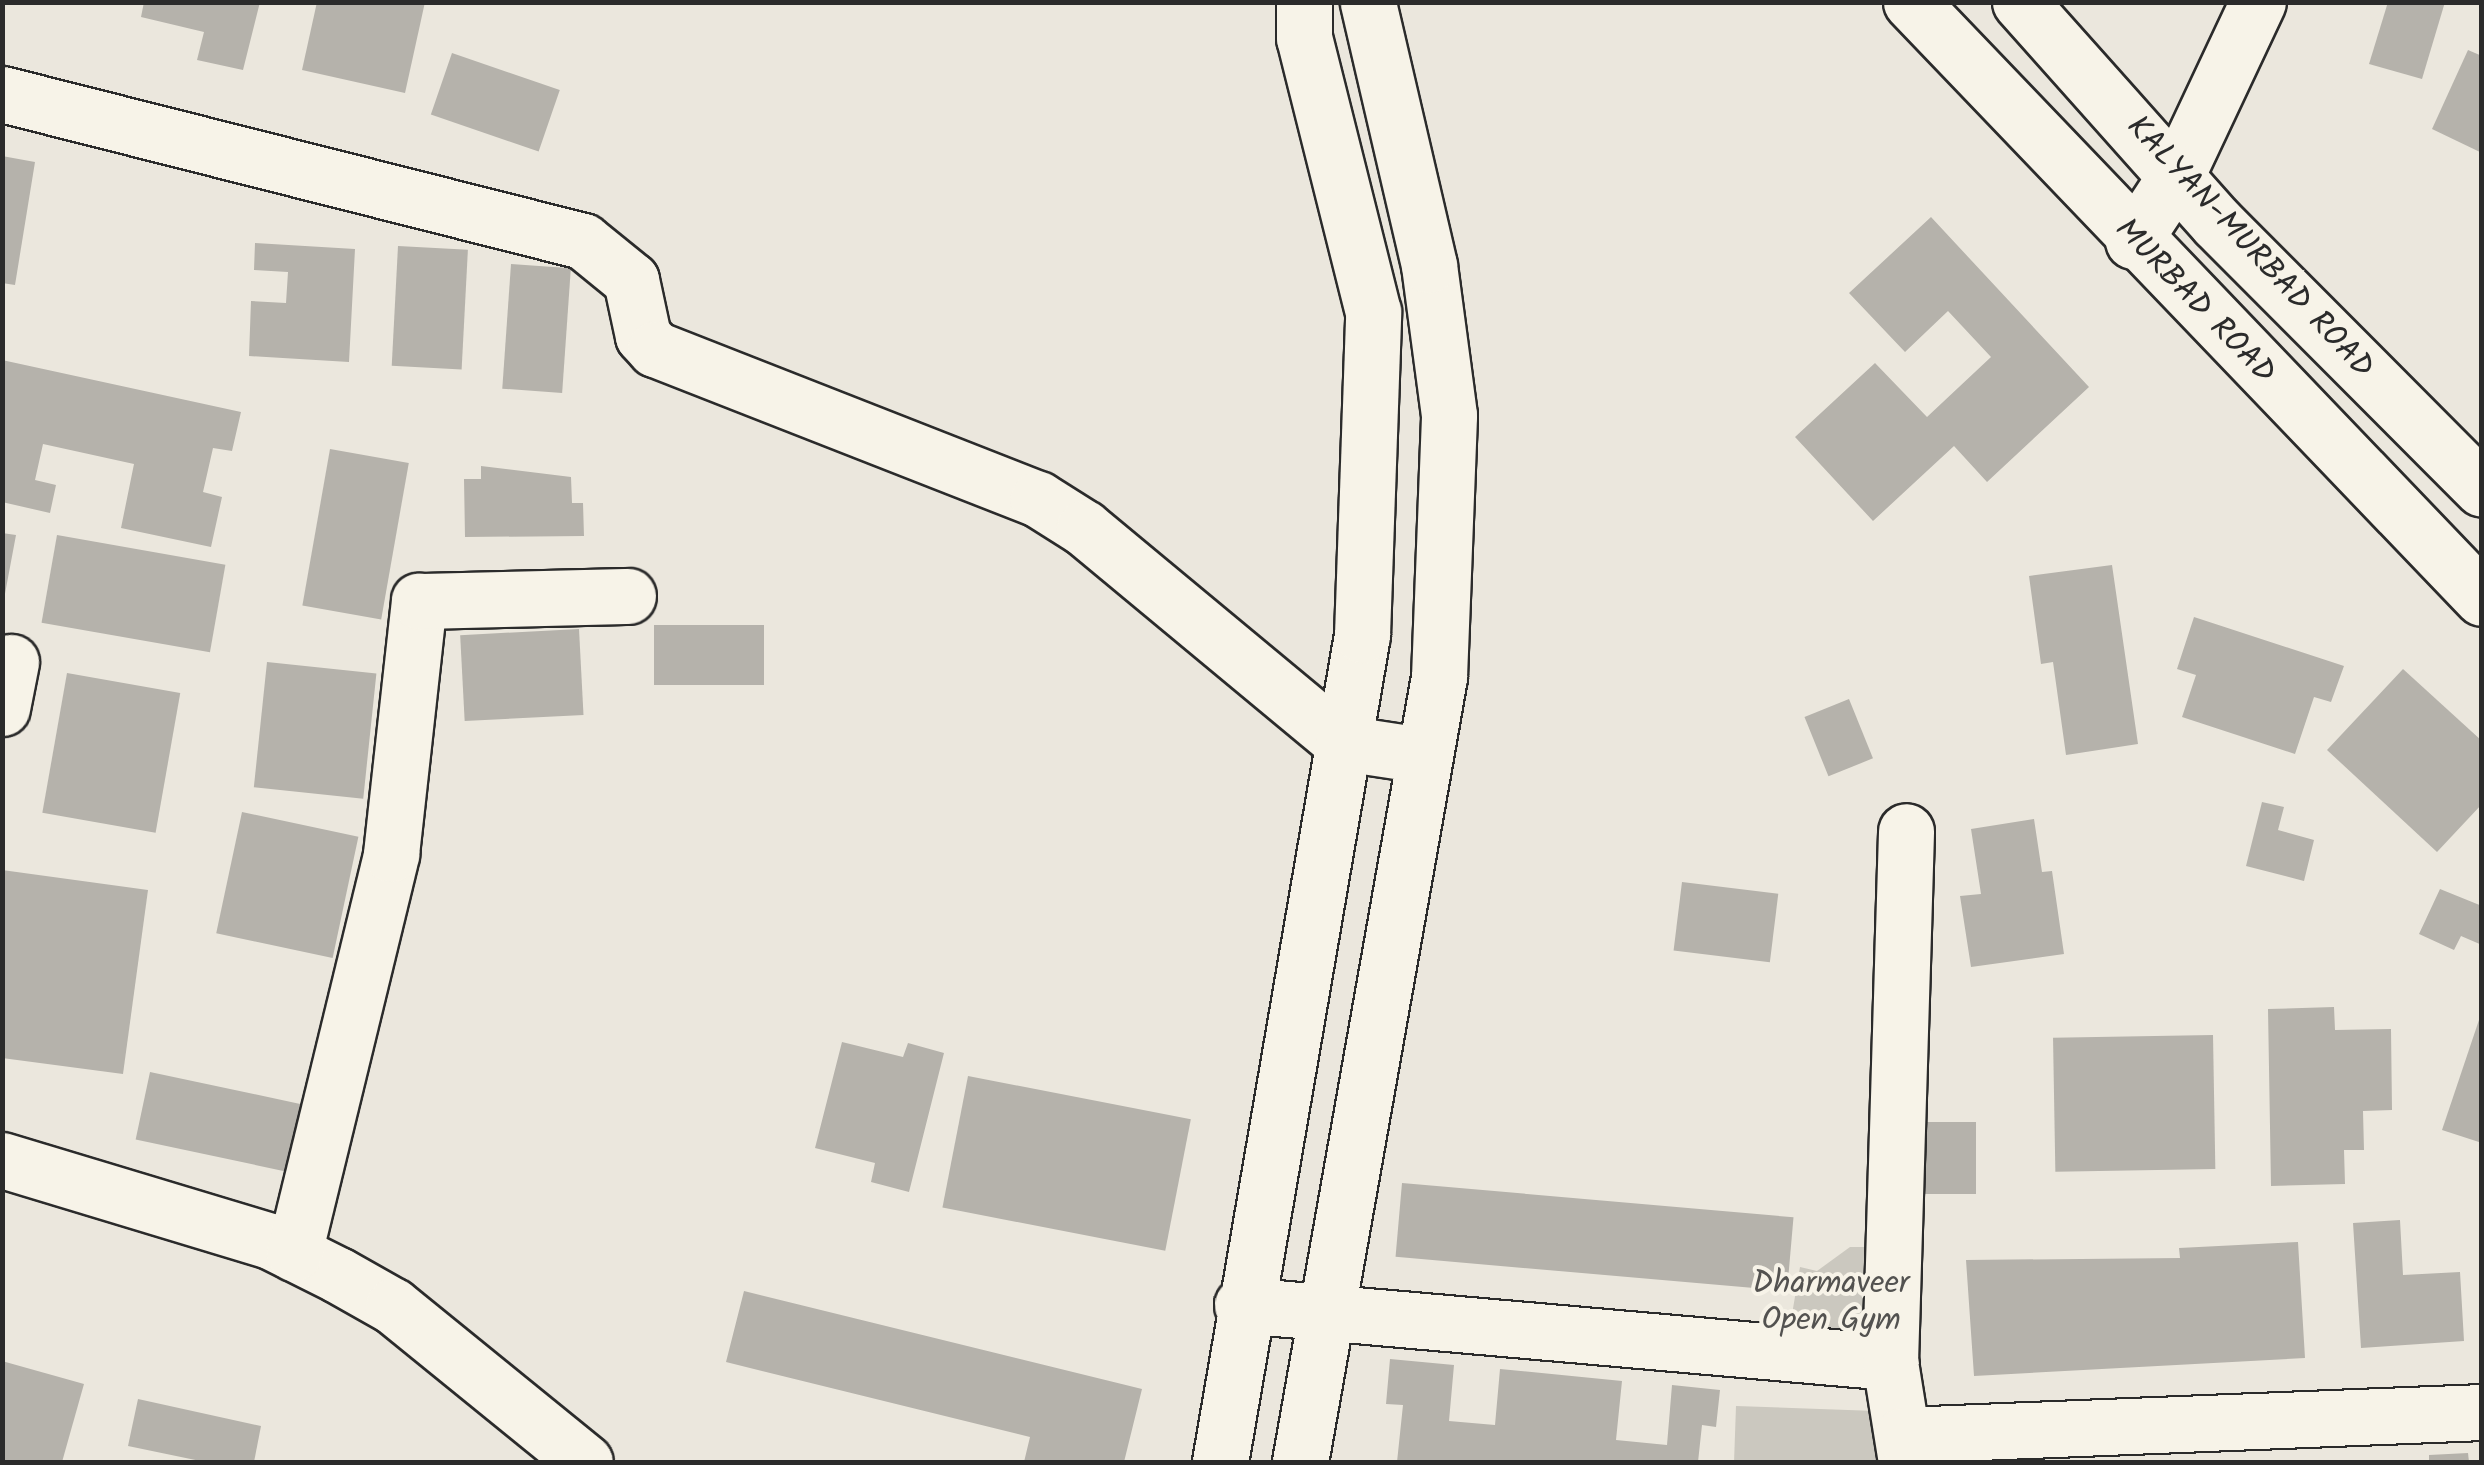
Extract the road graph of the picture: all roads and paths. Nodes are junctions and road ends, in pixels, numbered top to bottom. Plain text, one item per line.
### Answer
1 (1304, 2) edge
2 (1368, 2) edge
3 (1911, 2) edge
4 (2020, 2) edge
5 (2258, 2) edge
6 (2, 94) edge
7 (2178, 174) junction
8 (1408, 177) junction
9 (1344, 195) junction
10 (2132, 240) junction
11 (2482, 490) edge
12 (628, 596) dead end
13 (2482, 598) edge
14 (1343, 743) junction
15 (1422, 755) junction
16 (1906, 831) dead end
17 (2, 1160) edge
18 (294, 1253) junction
19 (1242, 1305) junction
20 (1324, 1310) junction
21 (1890, 1362) junction
22 (2482, 1412) edge
23 (1904, 1449) edge
24 (586, 1462) edge
25 (1220, 1462) edge
26 (1300, 1462) edge

1 - 9 main road
2 - 8 main road
3 - 10 main road, MURBAD ROAD
4 - 7 main road, KALYAN-MURBAD ROAD
5 - 7 main road
6 - 14 main road
7 - 10 main road
7 - 11 main road, KALYAN-MURBAD ROAD
8 - 9 main road
8 - 15 main road
9 - 14 main road
10 - 13 main road, MURBAD ROAD
12 - 18 main road
14 - 15 main road
14 - 19 main road
15 - 20 main road
16 - 21 main road
17 - 18 main road
18 - 24 main road
19 - 20 main road
19 - 25 main road
20 - 21 main road
20 - 26 main road
21 - 23 main road
22 - 23 main road

